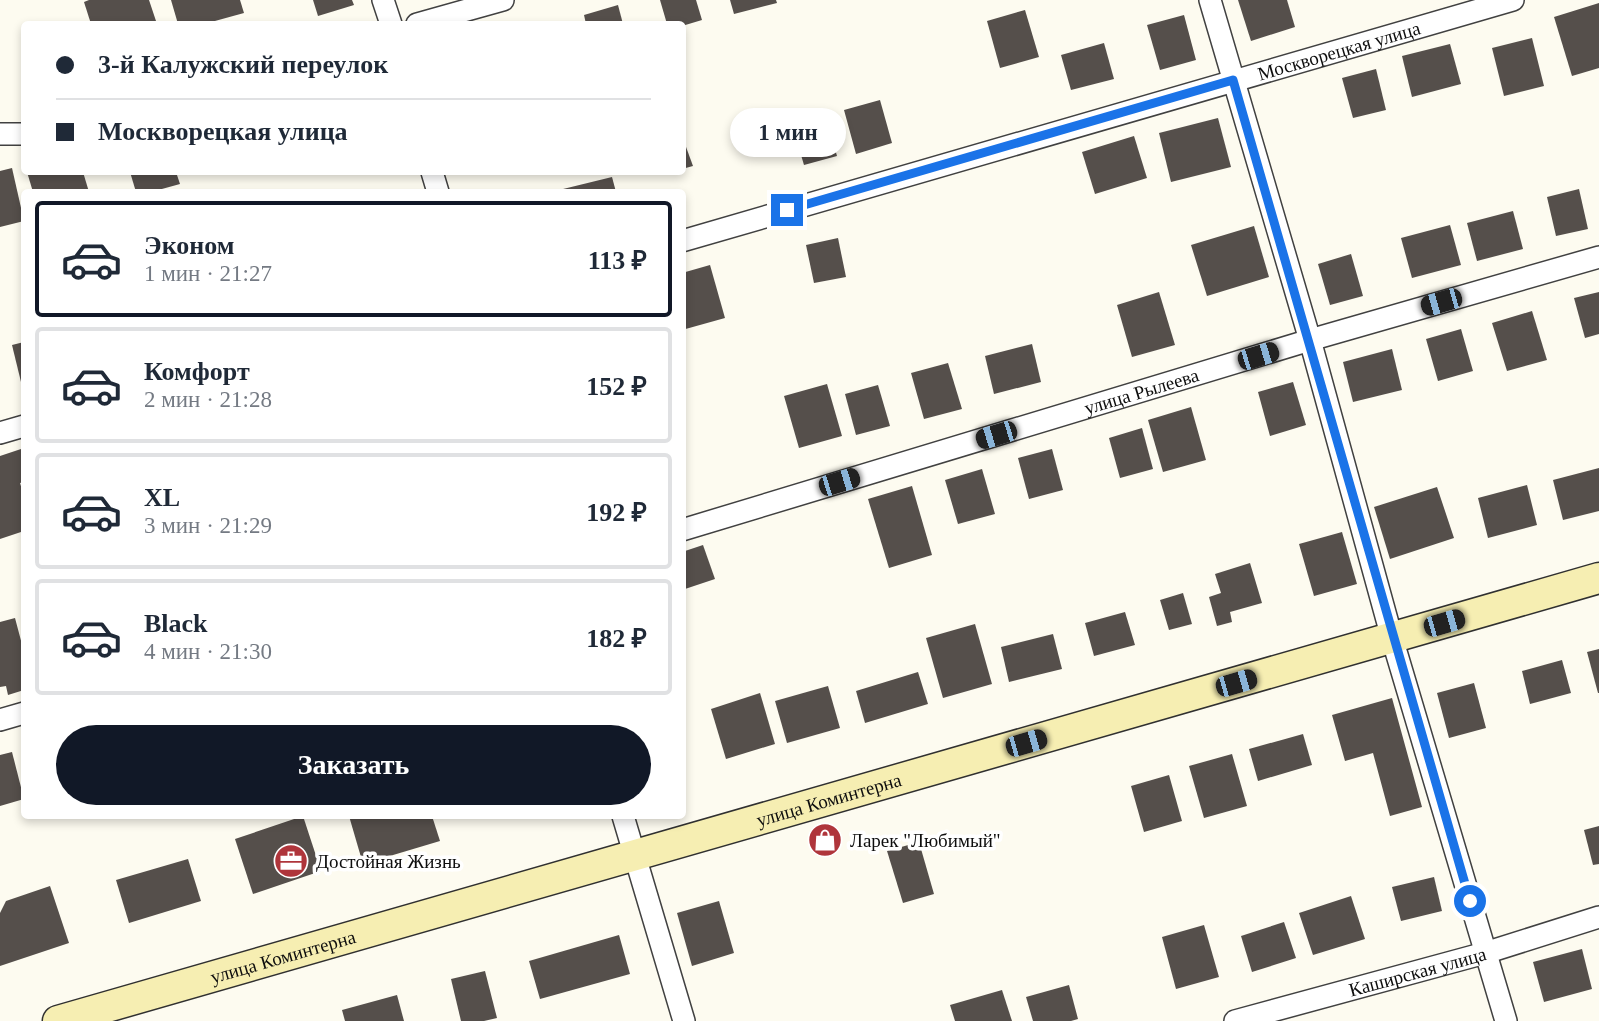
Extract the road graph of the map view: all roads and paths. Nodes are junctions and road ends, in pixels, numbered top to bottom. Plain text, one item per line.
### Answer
1 (383, 0) edge
2 (503, 0) edge
3 (1210, 0) edge
4 (1513, 0) edge
5 (390, 21) edge
6 (428, 21) edge
7 (1233, 80) junction
8 (0, 134) edge
9 (21, 134) edge
10 (686, 240) edge
11 (1599, 257) edge
12 (1310, 340) junction
13 (21, 427) edge
14 (0, 433) edge
15 (686, 529) edge
16 (1599, 578) edge
17 (1392, 638) junction
18 (21, 714) edge
19 (0, 720) edge
20 (624, 819) edge
21 (634, 854) junction
22 (1599, 917) edge
23 (1485, 953) junction
24 (58, 1021) edge
25 (684, 1021) edge
26 (1235, 1021) edge
27 (1506, 1021) edge

1 - 5 street
2 - 6 street
3 - 7 street
4 - 7 street, Москворецкая улица
7 - 10 street, Москворецкая улица
7 - 12 street
8 - 9 street
11 - 12 street, улица Рылеева
12 - 15 street, улица Рылеева
12 - 17 street
13 - 14 street
16 - 17 street, улица Коминтерна
17 - 21 street, улица Коминтерна
17 - 23 street
18 - 19 street
20 - 21 street
21 - 24 street, улица Коминтерна
21 - 25 street
22 - 23 street, Каширская улица
23 - 26 street, Каширская улица
23 - 27 street

